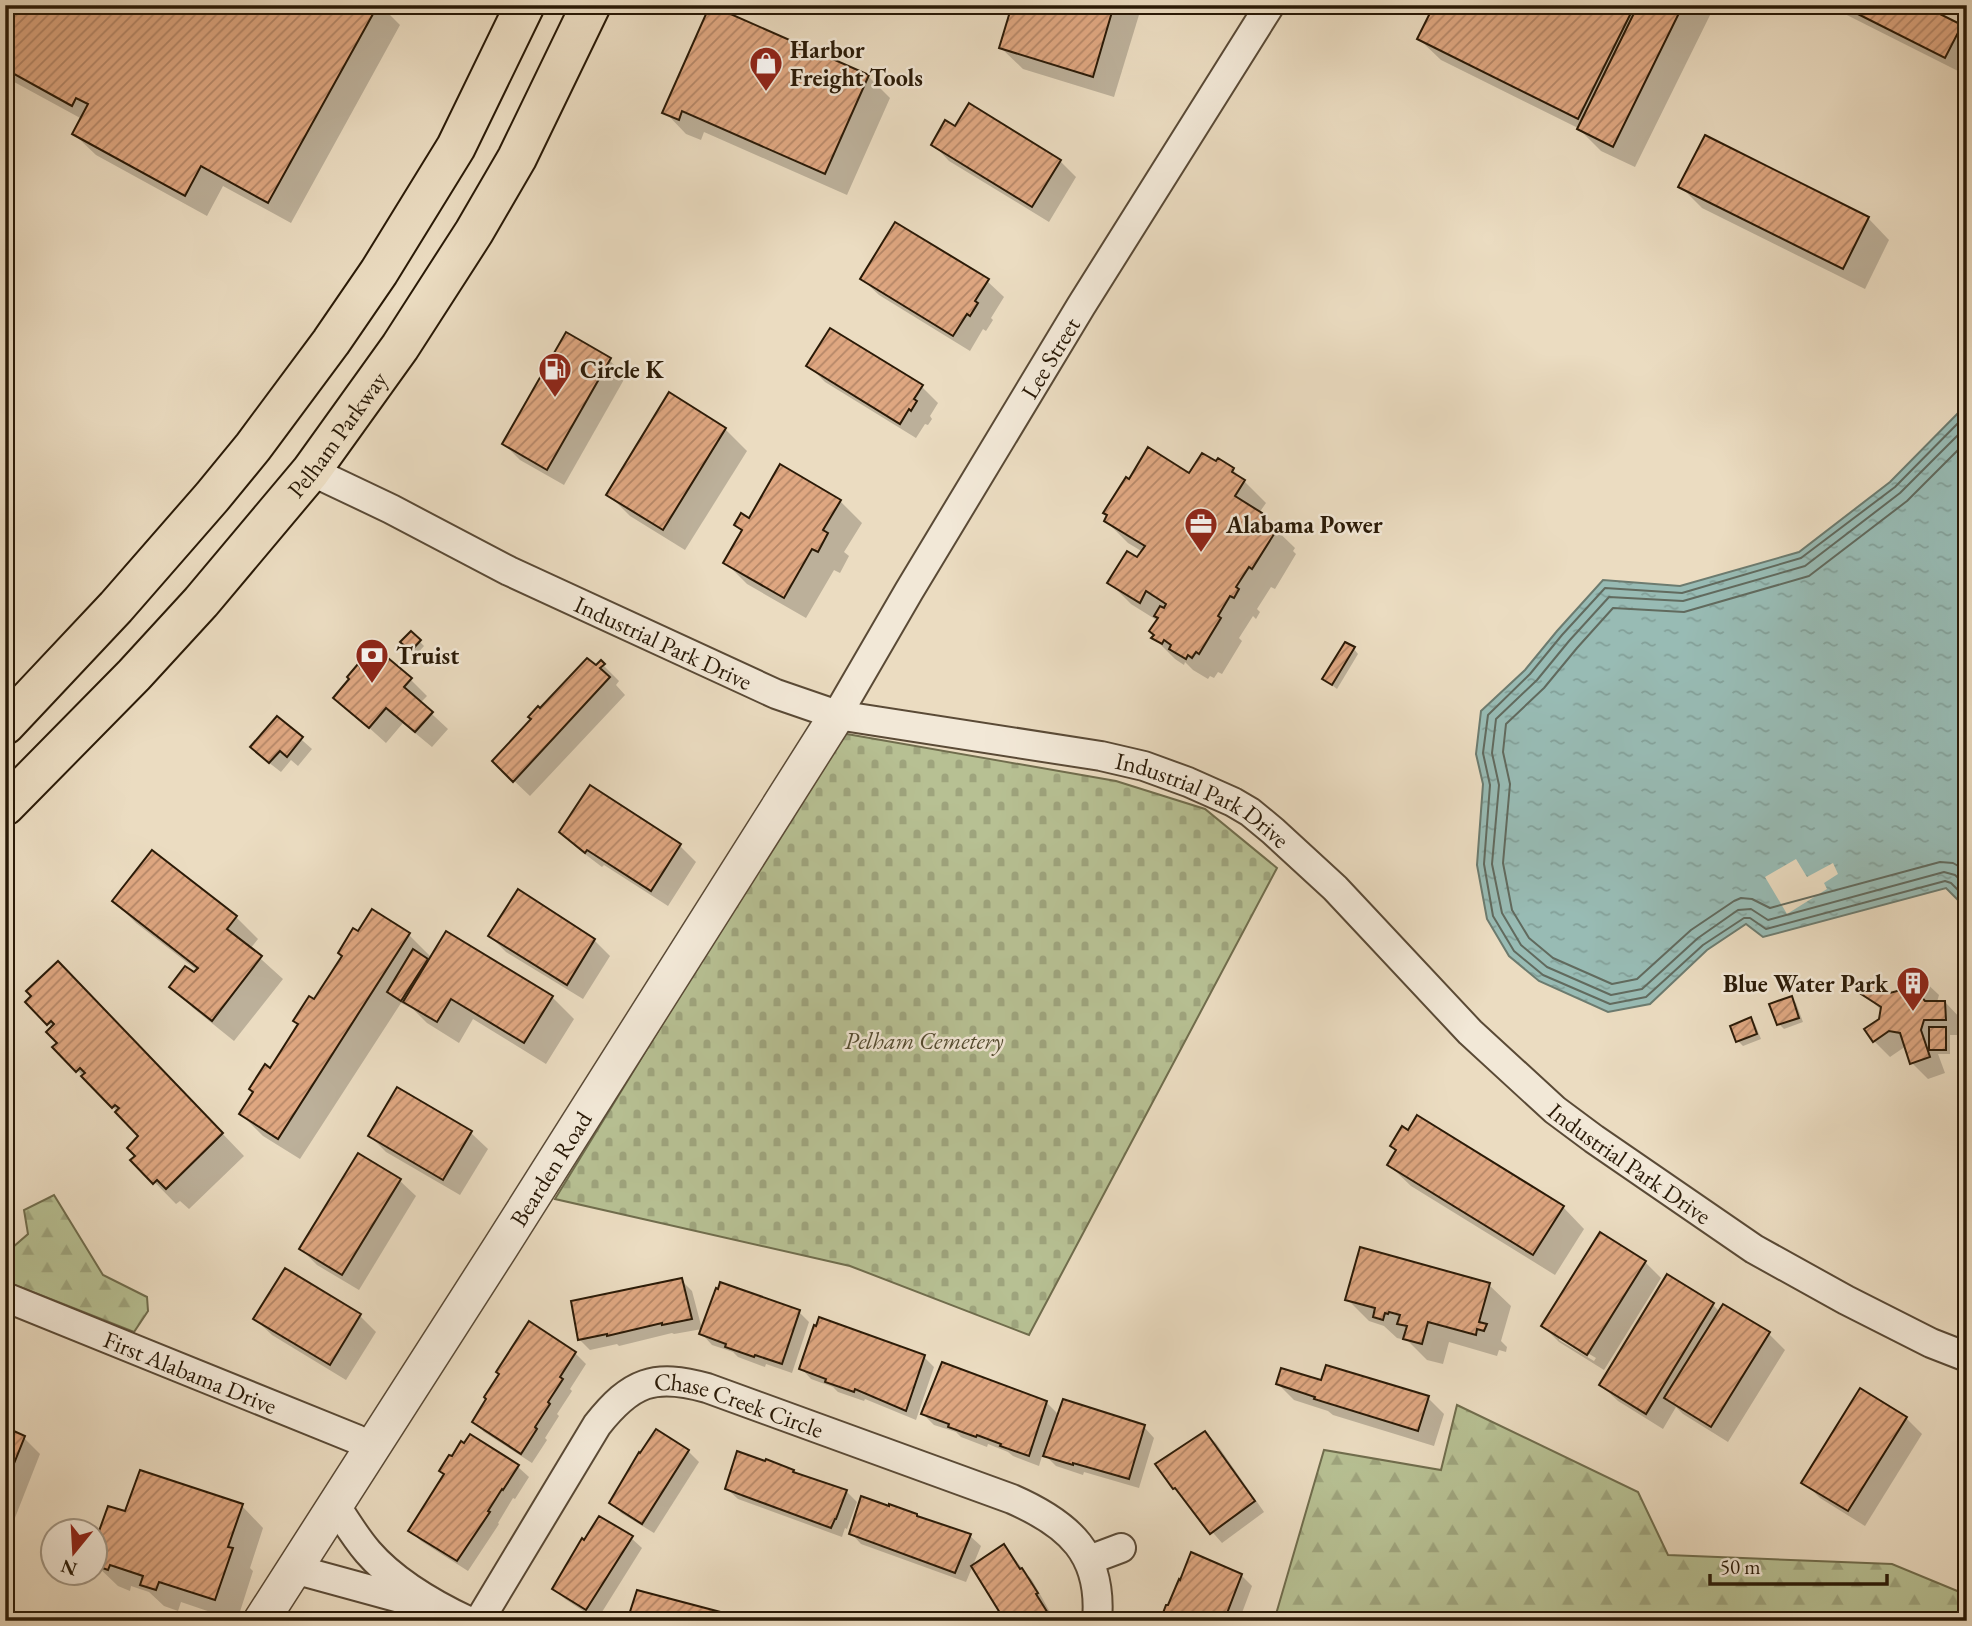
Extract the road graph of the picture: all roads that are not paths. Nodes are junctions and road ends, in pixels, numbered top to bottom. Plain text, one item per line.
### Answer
1 (525, 5) edge
2 (591, 5) edge
3 (1270, 5) edge
4 (253, 447) junction
5 (311, 471) junction
6 (837, 715) junction
7 (5, 725) edge
8 (12, 787) edge
9 (5, 1297) edge
10 (1967, 1357) edge
11 (372, 1448) junction
12 (336, 1506) junction
13 (1121, 1548) dead end
14 (1089, 1560) junction
15 (294, 1569) junction
16 (456, 1615) edge
17 (261, 1621) edge
18 (479, 1621) edge
19 (1097, 1621) edge

1 - 4 main road
2 - 5 main road, Pelham Parkway
3 - 6 street, Lee Street
4 - 5 main road
4 - 7 main road
5 - 6 street, Industrial Park Drive
5 - 8 main road, Pelham Parkway
6 - 10 street, Industrial Park Drive
6 - 11 street, Bearden Road
9 - 11 street, First Alabama Drive
11 - 12 street, Bearden Road
12 - 15 street, Bearden Road
12 - 16 street
13 - 14 street
14 - 18 street, Chase Creek Circle
14 - 19 street, Chase Creek Circle
15 - 16 street
15 - 17 street, Bearden Road

